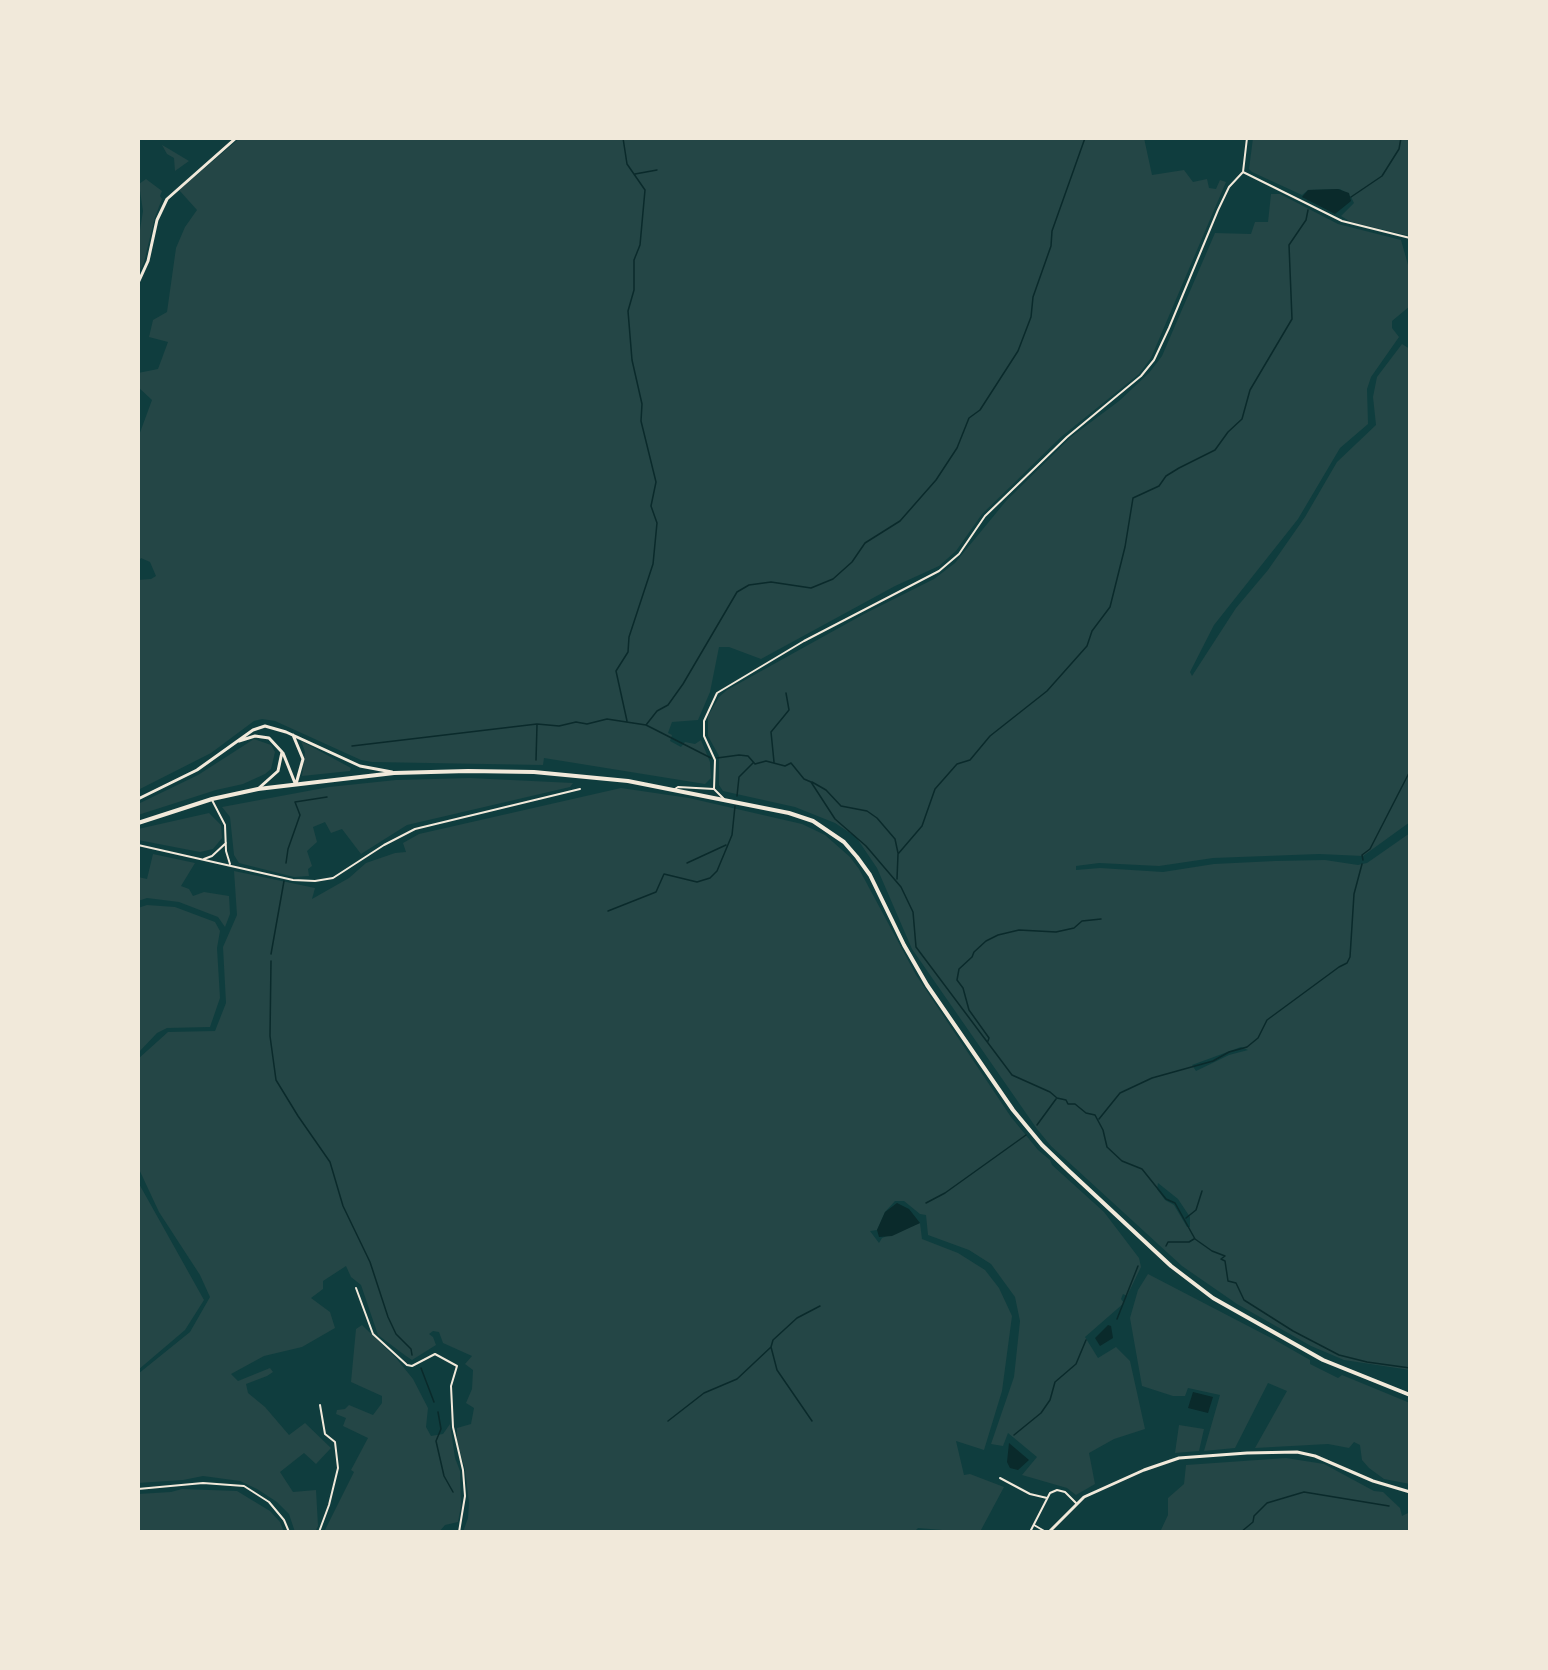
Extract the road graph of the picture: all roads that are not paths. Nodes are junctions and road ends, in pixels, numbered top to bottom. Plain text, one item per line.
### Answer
1 (236, 138) edge
2 (1247, 138) edge
3 (1243, 172) junction
4 (1410, 238) edge
5 (138, 284) edge
6 (293, 735) junction
7 (235, 743) junction
8 (282, 752) junction
9 (394, 773) junction
10 (296, 784) junction
11 (258, 789) junction
12 (580, 789) dead end
13 (675, 789) junction
14 (714, 789) junction
15 (138, 799) edge
16 (212, 799) junction
17 (724, 799) junction
18 (138, 823) edge
19 (226, 843) junction
20 (138, 845) edge
21 (204, 859) junction
22 (230, 864) junction
23 (356, 1288) dead end
24 (1410, 1395) edge
25 (320, 1405) dead end
26 (1000, 1478) dead end
27 (138, 1490) edge
28 (1410, 1491) edge
29 (1047, 1498) junction
30 (1076, 1503) junction
31 (1034, 1525) junction
32 (289, 1532) edge
33 (319, 1532) edge
34 (459, 1532) edge
35 (1030, 1532) edge
36 (1048, 1532) edge

1 - 5 street
2 - 3 street
3 - 4 street
3 - 14 street
6 - 7 street
6 - 9 street
6 - 10 street
7 - 8 street
7 - 15 street
8 - 10 street
8 - 11 street
9 - 10 main road
9 - 13 main road
10 - 11 main road
11 - 16 main road
12 - 22 street
13 - 14 street
13 - 17 main road
14 - 17 street
16 - 18 main road
16 - 19 street
17 - 24 main road
19 - 21 street
19 - 22 street
20 - 21 street
21 - 22 street
23 - 34 street
25 - 33 street
26 - 29 street
27 - 32 street
28 - 30 street
29 - 30 street
29 - 31 street
30 - 36 street
31 - 35 street
31 - 36 street

